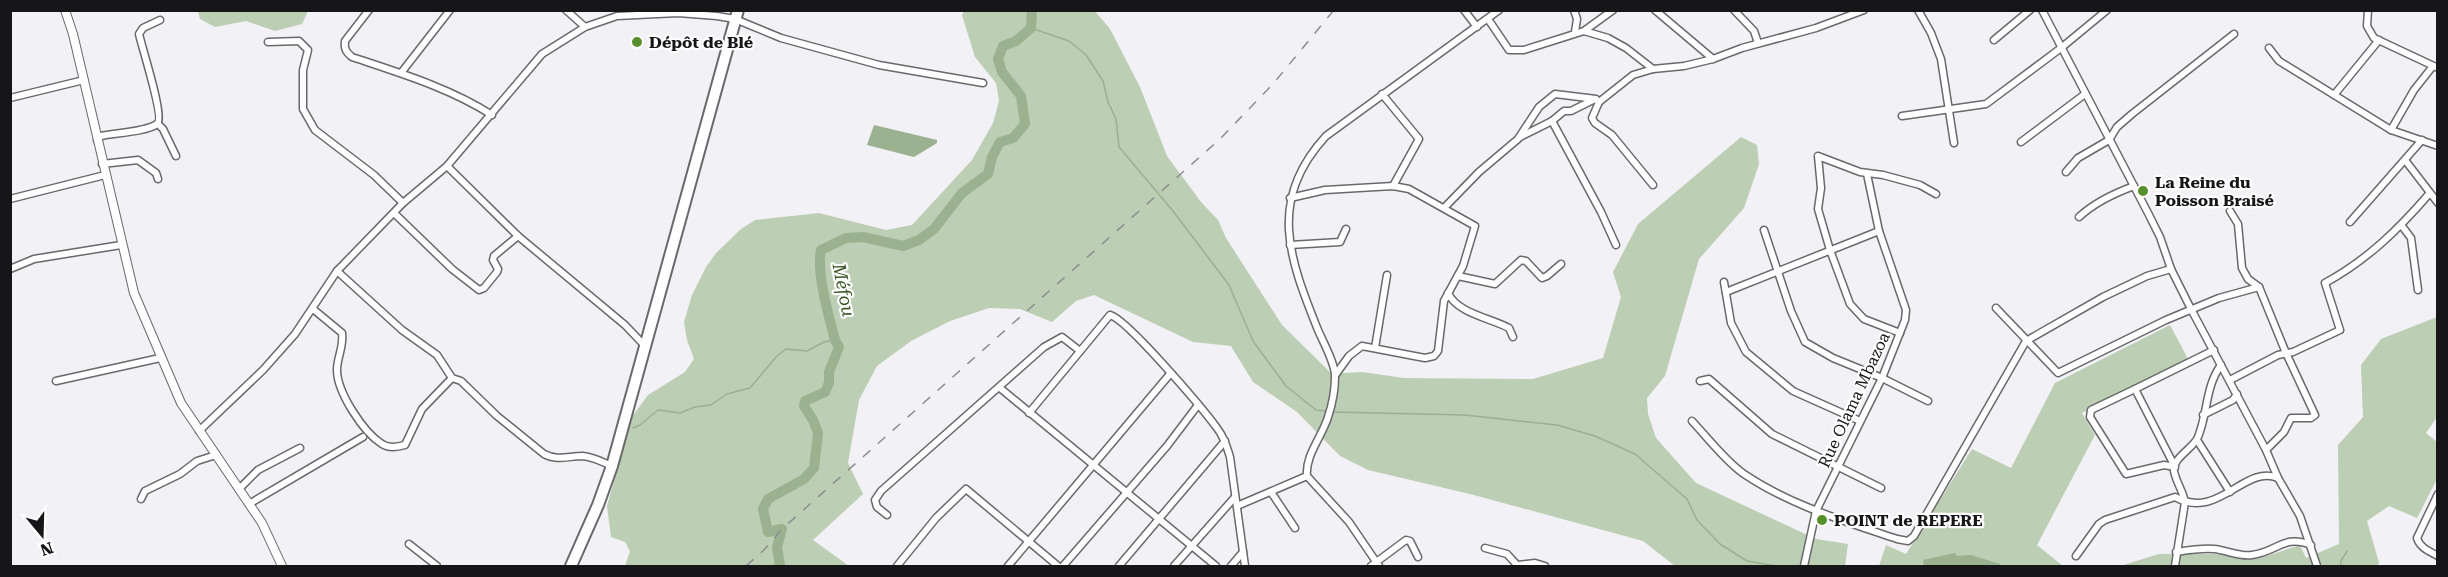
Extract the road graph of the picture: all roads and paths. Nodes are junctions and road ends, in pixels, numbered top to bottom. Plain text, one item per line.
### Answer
1 (65, 10) edge
2 (369, 10) edge
3 (450, 10) edge
4 (566, 10) edge
5 (1464, 10) edge
6 (1574, 10) edge
7 (1613, 10) edge
8 (1655, 10) edge
9 (1734, 10) edge
10 (1864, 10) edge
11 (1918, 10) edge
12 (2030, 10) edge
13 (2042, 10) edge
14 (2107, 10) edge
15 (2368, 10) edge
16 (1497, 11) edge
17 (618, 13) edge
18 (737, 15) edge
19 (1488, 19) junction
20 (160, 20) dead end
21 (585, 27) junction
22 (1477, 27) junction
23 (1584, 31) junction
24 (1575, 32) junction
25 (2234, 34) dead end
26 (1994, 40) dead end
27 (2379, 40) junction
28 (268, 42) dead end
29 (1758, 43) junction
30 (2061, 48) junction
31 (2269, 48) dead end
32 (1713, 59) junction
33 (2435, 67) edge
34 (1653, 69) junction
35 (401, 74) junction
36 (84, 80) junction
37 (983, 83) dead end
38 (1382, 94) junction
39 (2085, 94) junction
40 (2334, 95) junction
41 (10, 98) edge
42 (1598, 100) junction
43 (1950, 110) junction
44 (492, 115) junction
45 (1902, 116) dead end
46 (1552, 121) junction
47 (158, 124) junction
48 (2391, 130) junction
49 (1518, 139) junction
50 (97, 140) junction
51 (2109, 140) junction
52 (2422, 140) junction
53 (2020, 142) dead end
54 (1954, 143) dead end
55 (2438, 146) edge
56 (176, 156) dead end
57 (2404, 160) junction
58 (102, 164) junction
59 (447, 166) junction
60 (2066, 172) dead end
61 (1867, 174) junction
62 (105, 175) junction
63 (158, 179) dead end
64 (1653, 185) dead end
65 (1393, 186) junction
66 (2134, 186) junction
67 (1936, 194) dead end
68 (2429, 194) junction
69 (1290, 198) junction
70 (10, 199) edge
71 (403, 203) junction
72 (2438, 203) edge
73 (1444, 208) junction
74 (2230, 211) dead end
75 (394, 213) junction
76 (2079, 217) dead end
77 (2350, 222) dead end
78 (2402, 226) junction
79 (1346, 229) dead end
80 (1764, 230) dead end
81 (1879, 231) junction
82 (518, 236) junction
83 (121, 244) junction
84 (1290, 245) junction
85 (1616, 245) dead end
86 (1830, 250) junction
87 (1561, 264) dead end
88 (10, 269) edge
89 (2171, 269) junction
90 (337, 271) junction
91 (1778, 272) junction
92 (1387, 275) dead end
93 (1458, 276) junction
94 (1724, 282) dead end
95 (2259, 287) junction
96 (2418, 290) dead end
97 (1726, 292) junction
98 (1448, 293) junction
99 (1996, 308) dead end
100 (313, 309) junction
101 (2191, 309) junction
102 (1900, 333) junction
103 (1513, 337) dead end
104 (2026, 341) junction
105 (644, 345) junction
106 (1375, 348) junction
107 (2214, 350) junction
108 (1080, 351) junction
109 (2286, 353) junction
110 (160, 358) junction
111 (2221, 365) junction
112 (1170, 374) junction
113 (1336, 374) junction
114 (453, 378) junction
115 (1882, 378) junction
116 (2229, 380) junction
117 (56, 381) dead end
118 (1701, 381) dead end
119 (1000, 388) junction
120 (2135, 389) junction
121 (2237, 394) junction
122 (1928, 401) dead end
123 (1198, 405) junction
124 (1029, 412) junction
125 (2203, 415) junction
126 (1692, 421) dead end
127 (1860, 421) junction
128 (199, 431) junction
129 (363, 437) dead end
130 (2197, 440) junction
131 (1225, 441) junction
132 (300, 448) dead end
133 (2266, 450) junction
134 (216, 455) junction
135 (1093, 465) junction
136 (1838, 465) junction
137 (612, 466) junction
138 (2175, 467) junction
139 (1307, 476) junction
140 (2278, 478) junction
141 (1881, 488) dead end
142 (239, 489) junction
143 (1271, 492) junction
144 (2230, 492) junction
145 (1126, 493) junction
146 (2438, 494) edge
147 (1235, 497) junction
148 (141, 499) dead end
149 (2185, 502) junction
150 (249, 504) junction
151 (1237, 506) junction
152 (1816, 511) junction
153 (887, 515) dead end
154 (1160, 520) junction
155 (1295, 528) dead end
156 (1028, 541) junction
157 (409, 544) dead end
158 (2311, 545) junction
159 (1191, 546) junction
160 (1485, 548) dead end
161 (1243, 552) junction
162 (2176, 552) junction
163 (2076, 556) dead end
164 (2438, 556) edge
165 (1418, 557) dead end
166 (1376, 565) edge
167 (1804, 565) edge
168 (1518, 566) edge
169 (282, 567) edge
170 (437, 567) edge
171 (571, 567) edge
172 (897, 567) edge
173 (1008, 567) edge
174 (1058, 567) edge
175 (1063, 567) edge
176 (1119, 567) edge
177 (1174, 567) edge
178 (1216, 567) edge
179 (1231, 567) edge
180 (1245, 567) edge
181 (1545, 567) edge
182 (2175, 567) edge
183 (2317, 567) edge

1 - 36 street
2 - 35 street
3 - 35 street
4 - 21 street
5 - 22 street
6 - 24 street
7 - 23 street
8 - 32 street
9 - 29 street
10 - 29 street
11 - 43 street
12 - 26 street
13 - 30 street
14 - 30 street
15 - 27 street
16 - 19 street
17 - 18 street
17 - 21 street
18 - 37 street
18 - 105 highway
19 - 22 street
19 - 24 street
20 - 47 street
21 - 44 street
22 - 38 street
23 - 24 street
23 - 34 street
25 - 51 street
27 - 33 street
27 - 40 street
28 - 71 street
29 - 32 street
30 - 39 street
30 - 43 street
31 - 40 street
32 - 34 street
33 - 48 street
34 - 42 street
35 - 44 street
36 - 41 street
36 - 50 street
38 - 65 street
38 - 69 street
39 - 51 street
39 - 53 street
40 - 48 street
42 - 46 street
42 - 49 street
42 - 64 street
43 - 45 street
43 - 54 street
44 - 59 street
46 - 49 street
46 - 85 street
47 - 50 street
47 - 56 street
48 - 52 street
49 - 73 street
50 - 58 street
51 - 60 street
51 - 66 street
52 - 55 street
52 - 57 street
57 - 68 street
57 - 77 street
58 - 62 street
58 - 63 street
59 - 71 street
59 - 82 street
61 - 67 street
61 - 81 street, Rue Olama Mbazoa
61 - 86 street
62 - 70 street
62 - 83 street
65 - 69 street
65 - 73 street
66 - 76 street
66 - 89 street
68 - 72 street
68 - 78 street
69 - 84 street
71 - 75 street
73 - 93 street
74 - 95 street
75 - 82 street
75 - 90 street
78 - 96 street
78 - 109 street
79 - 84 street
80 - 91 street
81 - 86 street
81 - 102 street, Rue Olama Mbazoa
82 - 105 street
83 - 88 street
83 - 110 street
84 - 113 street
86 - 91 street
86 - 102 street
87 - 93 street
89 - 101 street
89 - 104 street
90 - 100 street
90 - 114 street
91 - 97 street
91 - 115 street
92 - 106 street
93 - 98 street
94 - 97 street
95 - 101 street
95 - 109 street
97 - 127 street
98 - 103 street
98 - 106 street
99 - 104 street
100 - 114 street
100 - 128 street
101 - 104 street
101 - 107 street
102 - 115 street, Rue Olama Mbazoa
104 - 152 street
105 - 137 highway
106 - 113 street
107 - 111 street
107 - 120 street
108 - 112 street
108 - 119 street
108 - 124 street
109 - 116 street
109 - 133 street
110 - 117 street
110 - 128 street
111 - 116 street
111 - 125 street
112 - 123 street
112 - 135 street
113 - 139 street
114 - 137 street
115 - 122 street
115 - 127 street, Rue Olama Mbazoa
116 - 121 street
118 - 136 street
119 - 124 street
119 - 153 street
120 - 138 street
120 - 138 street
121 - 125 street
121 - 133 street
123 - 131 street
123 - 145 street
124 - 135 street
125 - 130 street
126 - 152 street
127 - 136 street, Rue Olama Mbazoa
128 - 134 street
129 - 150 street
130 - 138 street
130 - 144 street
131 - 147 street
131 - 154 street
132 - 142 street
133 - 140 street
134 - 142 street
134 - 148 street
135 - 145 street
135 - 156 street
136 - 141 street
136 - 152 street, Rue Olama Mbazoa
137 - 171 highway
138 - 149 street
139 - 143 street
139 - 166 street
140 - 144 street
140 - 158 street
142 - 150 street
143 - 151 street
143 - 155 street
144 - 149 street
145 - 154 street
145 - 175 street
146 - 164 street
147 - 151 street
147 - 159 street
149 - 162 street
149 - 163 street
150 - 169 street
151 - 161 street
152 - 167 street, Rue Olama Mbazoa
154 - 159 street
154 - 176 street
156 - 172 street
156 - 173 street
156 - 174 street
157 - 170 street
158 - 162 street
158 - 183 street
159 - 177 street
159 - 178 street
160 - 168 street
161 - 179 street
161 - 180 street
162 - 182 street
165 - 166 street
168 - 181 street

